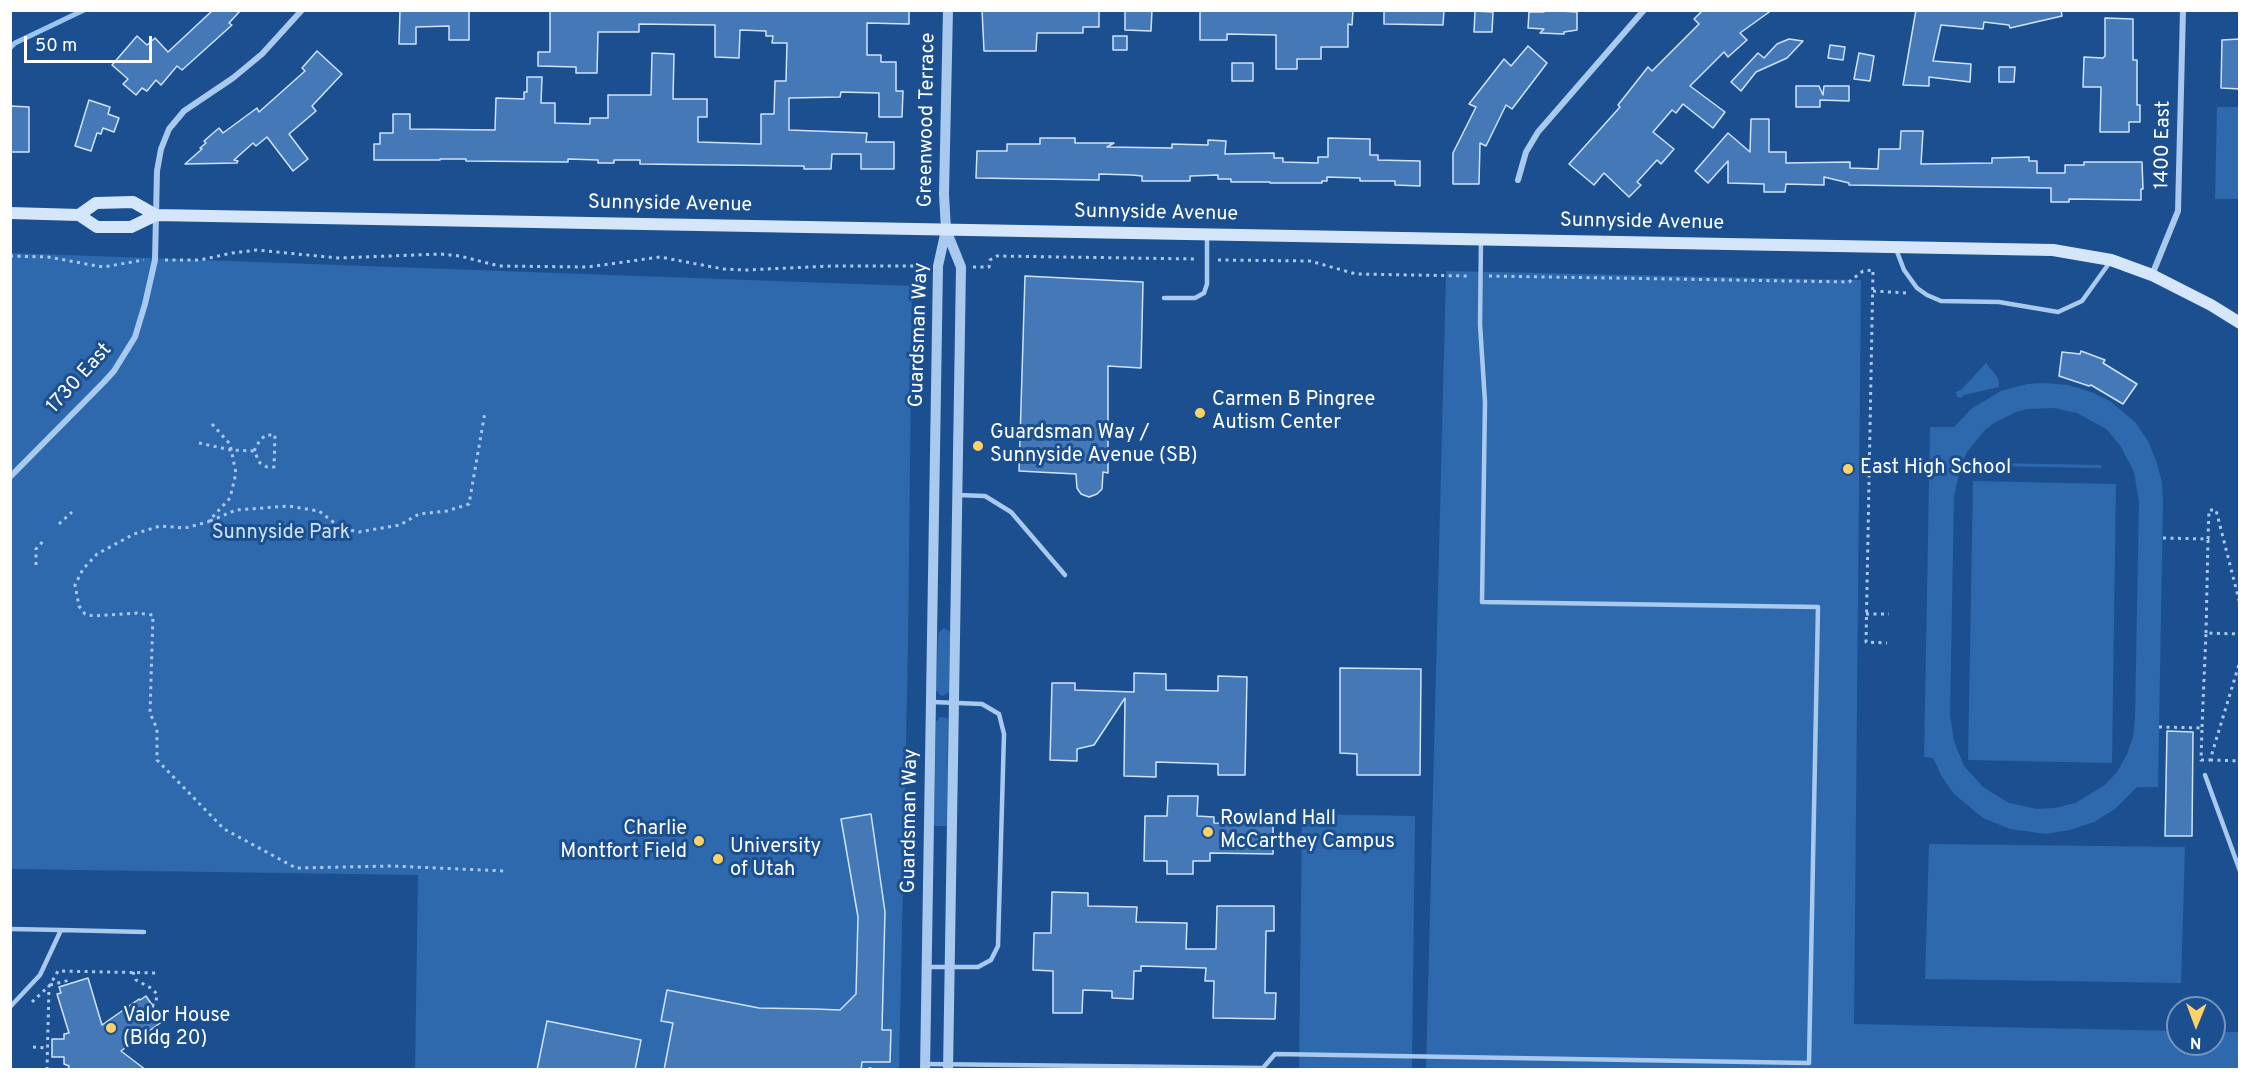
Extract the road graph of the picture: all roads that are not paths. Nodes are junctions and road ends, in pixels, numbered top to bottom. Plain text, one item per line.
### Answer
1 (303, 10) edge
2 (948, 10) edge
3 (1644, 10) edge
4 (2183, 10) edge
5 (1518, 180) dead end
6 (10, 213) edge
7 (79, 215) junction
8 (156, 216) junction
9 (946, 230) junction
10 (1207, 234) junction
11 (1481, 239) junction
12 (1894, 247) junction
13 (2111, 260) junction
14 (2152, 275) junction
15 (1164, 298) dead end
16 (2240, 323) edge
17 (10, 477) edge
18 (958, 495) junction
19 (1065, 575) dead end
20 (932, 702) junction
21 (955, 702) junction
22 (2205, 775) dead end
23 (2240, 871) edge
24 (10, 929) edge
25 (61, 930) junction
26 (144, 932) dead end
27 (926, 967) junction
28 (950, 967) junction
29 (10, 1007) edge
30 (925, 1067) edge
31 (948, 1067) edge

1 - 8 street, 1730 East
2 - 9 street, Greenwood Terrace
3 - 5 street
4 - 14 street, 1400 East
6 - 7 main road, Sunnyside Avenue
7 - 8 main road, Sunnyside Avenue
7 - 8 main road, Sunnyside Avenue
8 - 9 main road, Sunnyside Avenue
8 - 17 street, 1730 East
9 - 10 main road, Sunnyside Avenue
9 - 18 street, Guardsman Way
9 - 20 street, Guardsman Way
10 - 11 main road, Sunnyside Avenue
10 - 15 lane
11 - 12 main road, Sunnyside Avenue
11 - 31 lane
12 - 13 main road, Sunnyside Avenue
12 - 13 lane
13 - 14 main road, Sunnyside Avenue
14 - 16 main road, Sunnyside Avenue
18 - 19 lane
18 - 21 street, Guardsman Way
20 - 21 lane
20 - 27 street, Guardsman Way
21 - 28 street, Guardsman Way
21 - 28 lane
22 - 23 lane
24 - 25 lane
25 - 26 lane
25 - 29 lane
27 - 28 lane
27 - 30 street, Guardsman Way
28 - 31 street, Guardsman Way
30 - 31 lane

